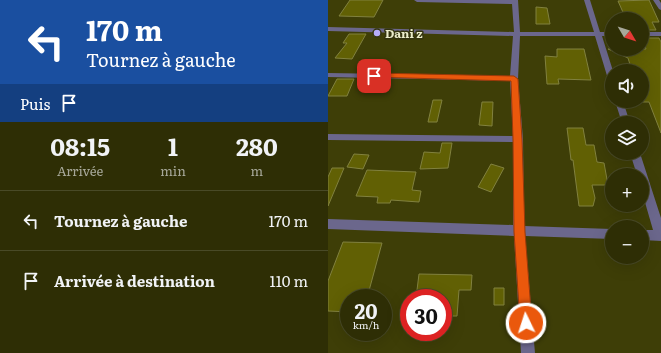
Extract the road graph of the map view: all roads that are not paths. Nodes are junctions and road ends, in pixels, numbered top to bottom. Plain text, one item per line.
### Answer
1 (417, 0) edge
2 (587, 0) edge
3 (656, 0) edge
4 (515, 1) edge
5 (661, 8) edge
6 (328, 29) edge
7 (516, 34) junction
8 (598, 34) junction
9 (605, 34) edge
10 (649, 34) edge
11 (661, 34) edge
12 (607, 64) edge
13 (328, 75) edge
14 (514, 79) junction
15 (328, 137) edge
16 (518, 139) junction
17 (649, 197) edge
18 (328, 224) edge
19 (519, 232) junction
20 (605, 234) edge
21 (649, 234) edge
22 (661, 235) edge
23 (528, 353) edge

1 - 4 street
2 - 8 street
3 - 5 street
4 - 7 street
6 - 7 street
7 - 8 street
7 - 14 street
8 - 9 street
8 - 12 street
10 - 11 street
13 - 14 street
14 - 16 street
15 - 16 street
16 - 19 street
17 - 22 street
18 - 19 street
19 - 20 street
19 - 23 street
21 - 22 street

